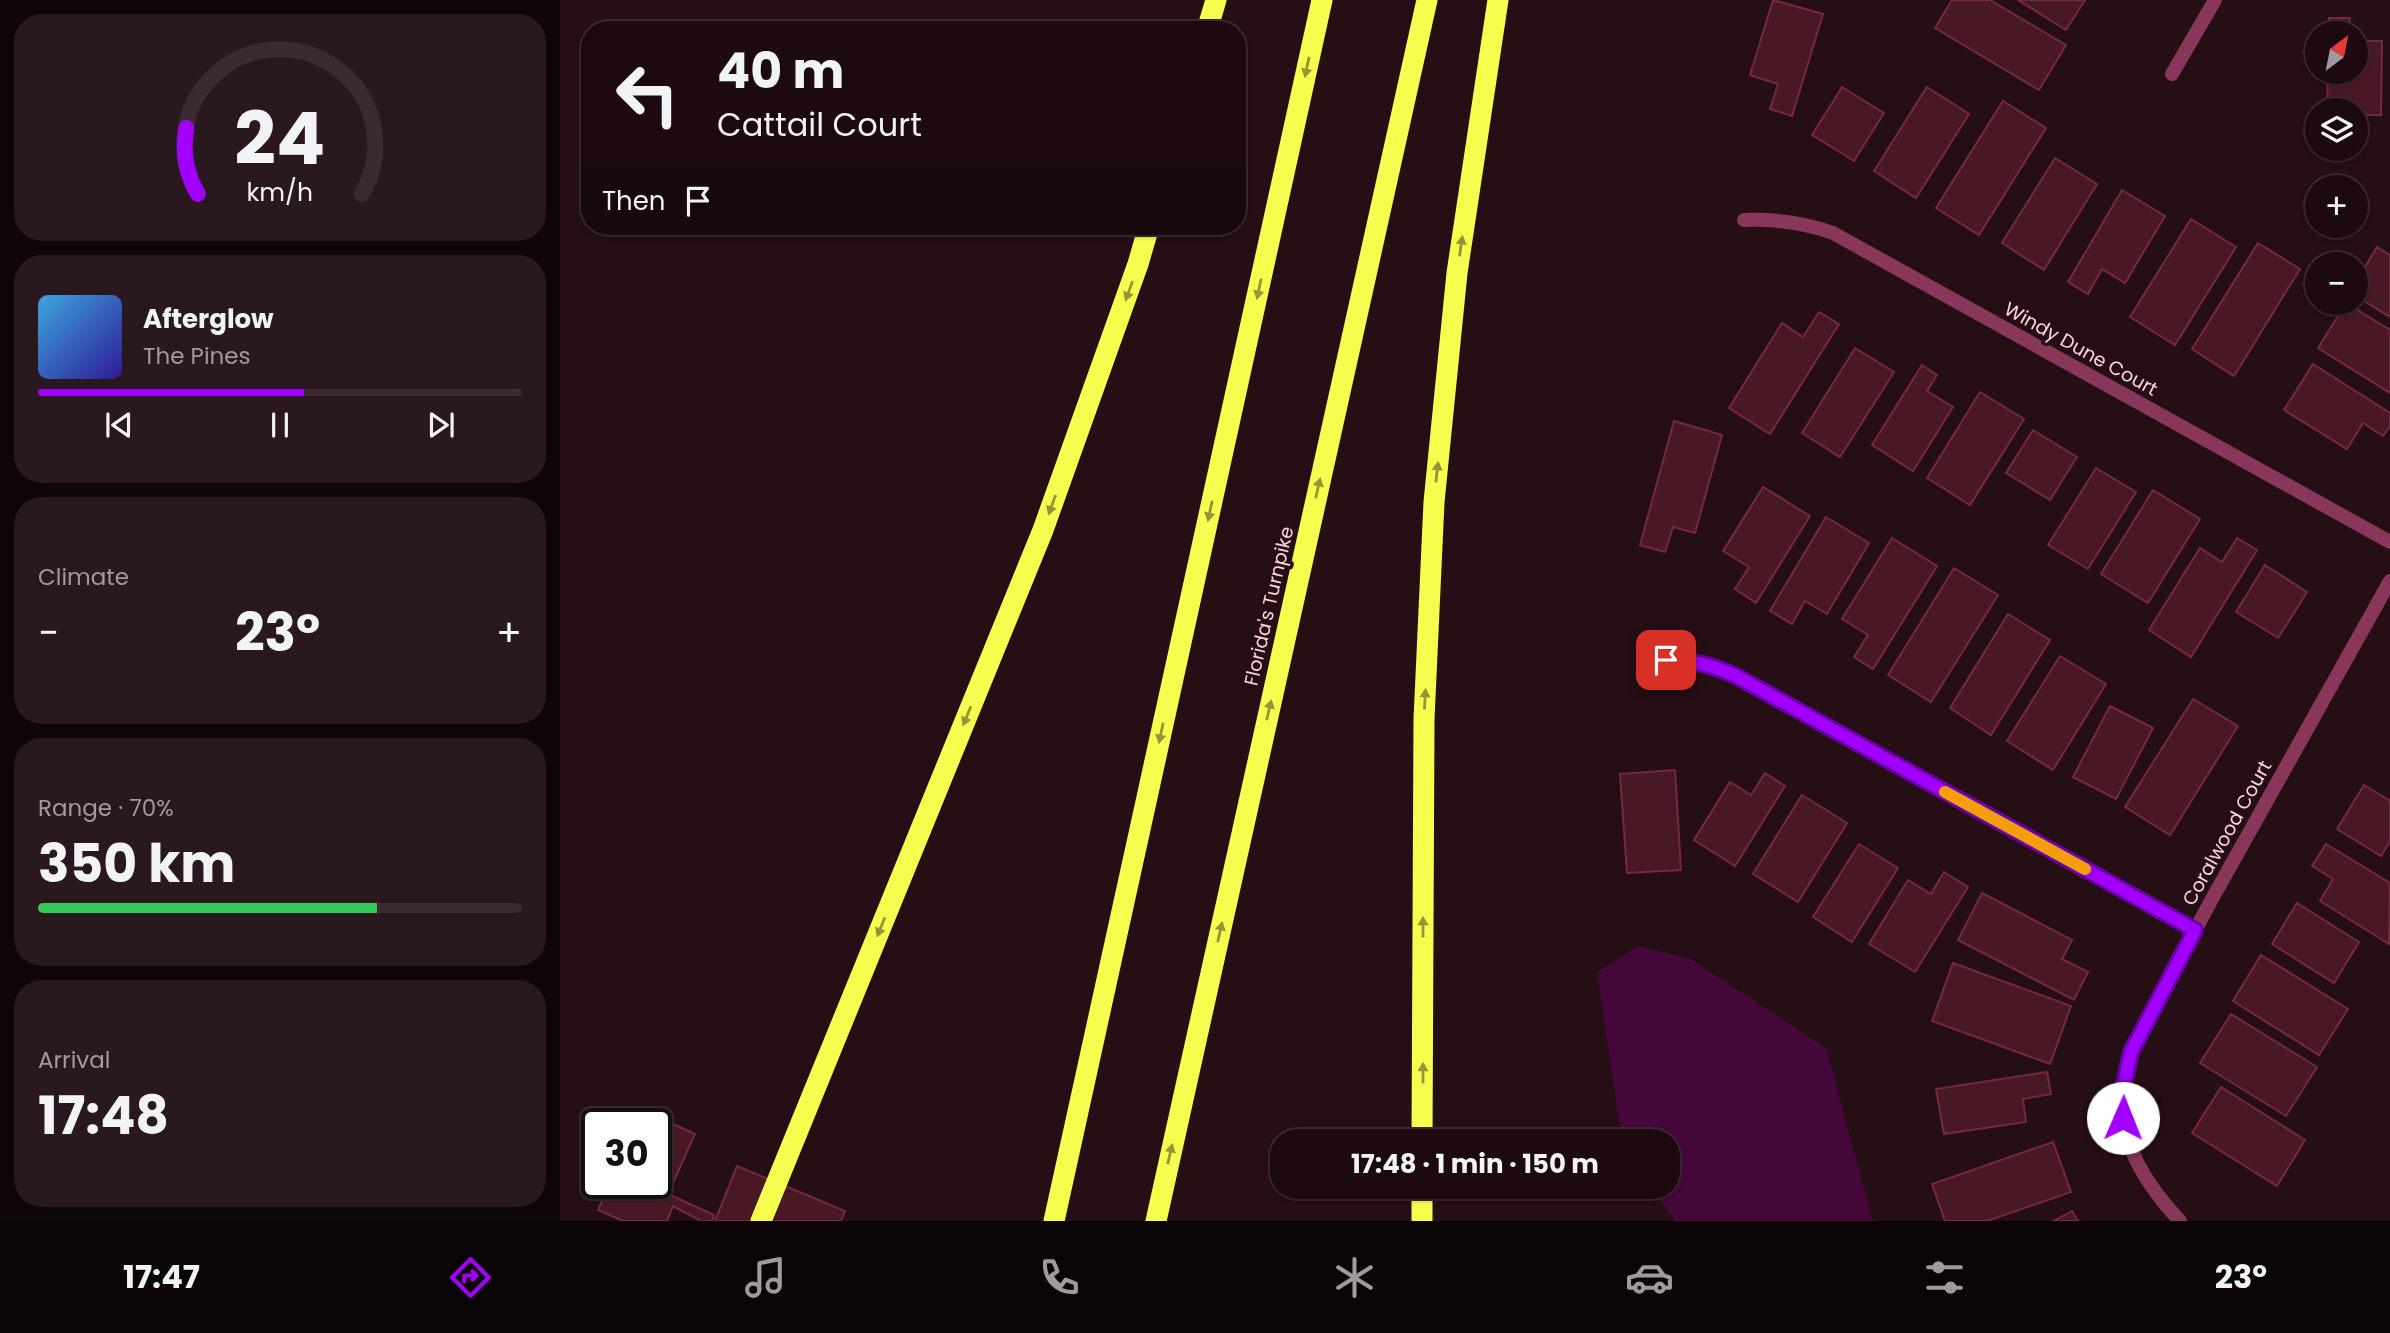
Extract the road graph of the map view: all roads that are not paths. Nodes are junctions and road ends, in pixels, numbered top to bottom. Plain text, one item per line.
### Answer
1 (1216, 0) edge
2 (1322, 0) edge
3 (1427, 0) edge
4 (1497, 0) edge
5 (2215, 0) edge
6 (1210, 21) edge
7 (2172, 74) dead end
8 (1744, 220) dead end
9 (1146, 235) edge
10 (2390, 542) edge
11 (2390, 580) edge
12 (1645, 662) dead end
13 (2195, 930) junction
14 (1422, 1129) edge
15 (1422, 1199) edge
16 (761, 1221) edge
17 (1054, 1221) edge
18 (1156, 1221) edge
19 (1422, 1221) edge
20 (2180, 1221) edge

1 - 6 highway
2 -> 17 highway
18 -> 3 highway, Florida's Turnpike
14 -> 4 highway
5 - 7 street
8 - 10 street, Windy Dune Court
9 -> 16 highway
11 - 13 street, Coralwood Court
12 - 13 street
13 - 20 street, Coralwood Court
15 - 19 highway

